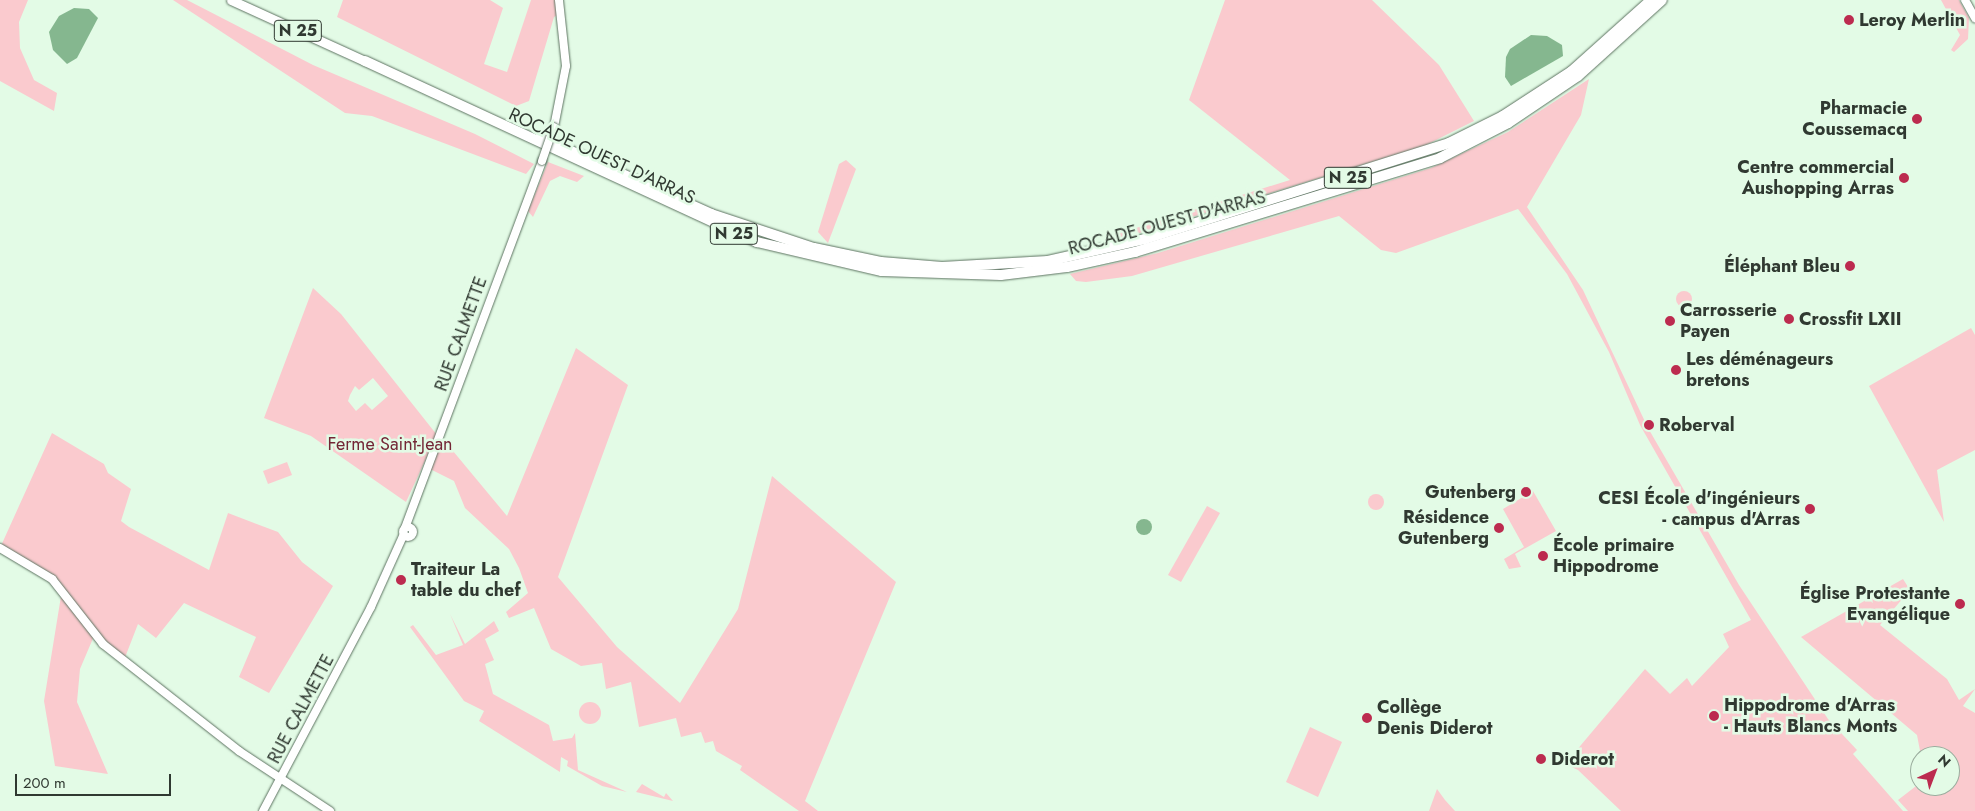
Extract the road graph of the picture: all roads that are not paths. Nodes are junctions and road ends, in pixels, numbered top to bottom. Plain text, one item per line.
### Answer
1 (231, 0) edge
2 (1651, 0) edge
3 (1662, 0) edge
4 (1965, 0) edge
5 (1971, 0) edge
6 (559, 1) edge
7 (1975, 8) edge
8 (1975, 18) edge
9 (365, 62) junction
10 (0, 548) edge
11 (280, 779) junction
12 (263, 811) edge
13 (330, 811) edge

1 - 9 main road, ROCADE OUEST D'ARRAS / N 25
2 - 9 highway, ROCADE OUEST D'ARRAS / N 25
3 - 9 highway, ROCADE OUEST D'ARRAS / N 25
4 - 8 street
5 - 7 street
6 - 11 street, RUE CALMETTE, bridge
10 - 11 street
11 - 12 street, RUE CALMETTE
11 - 13 street

